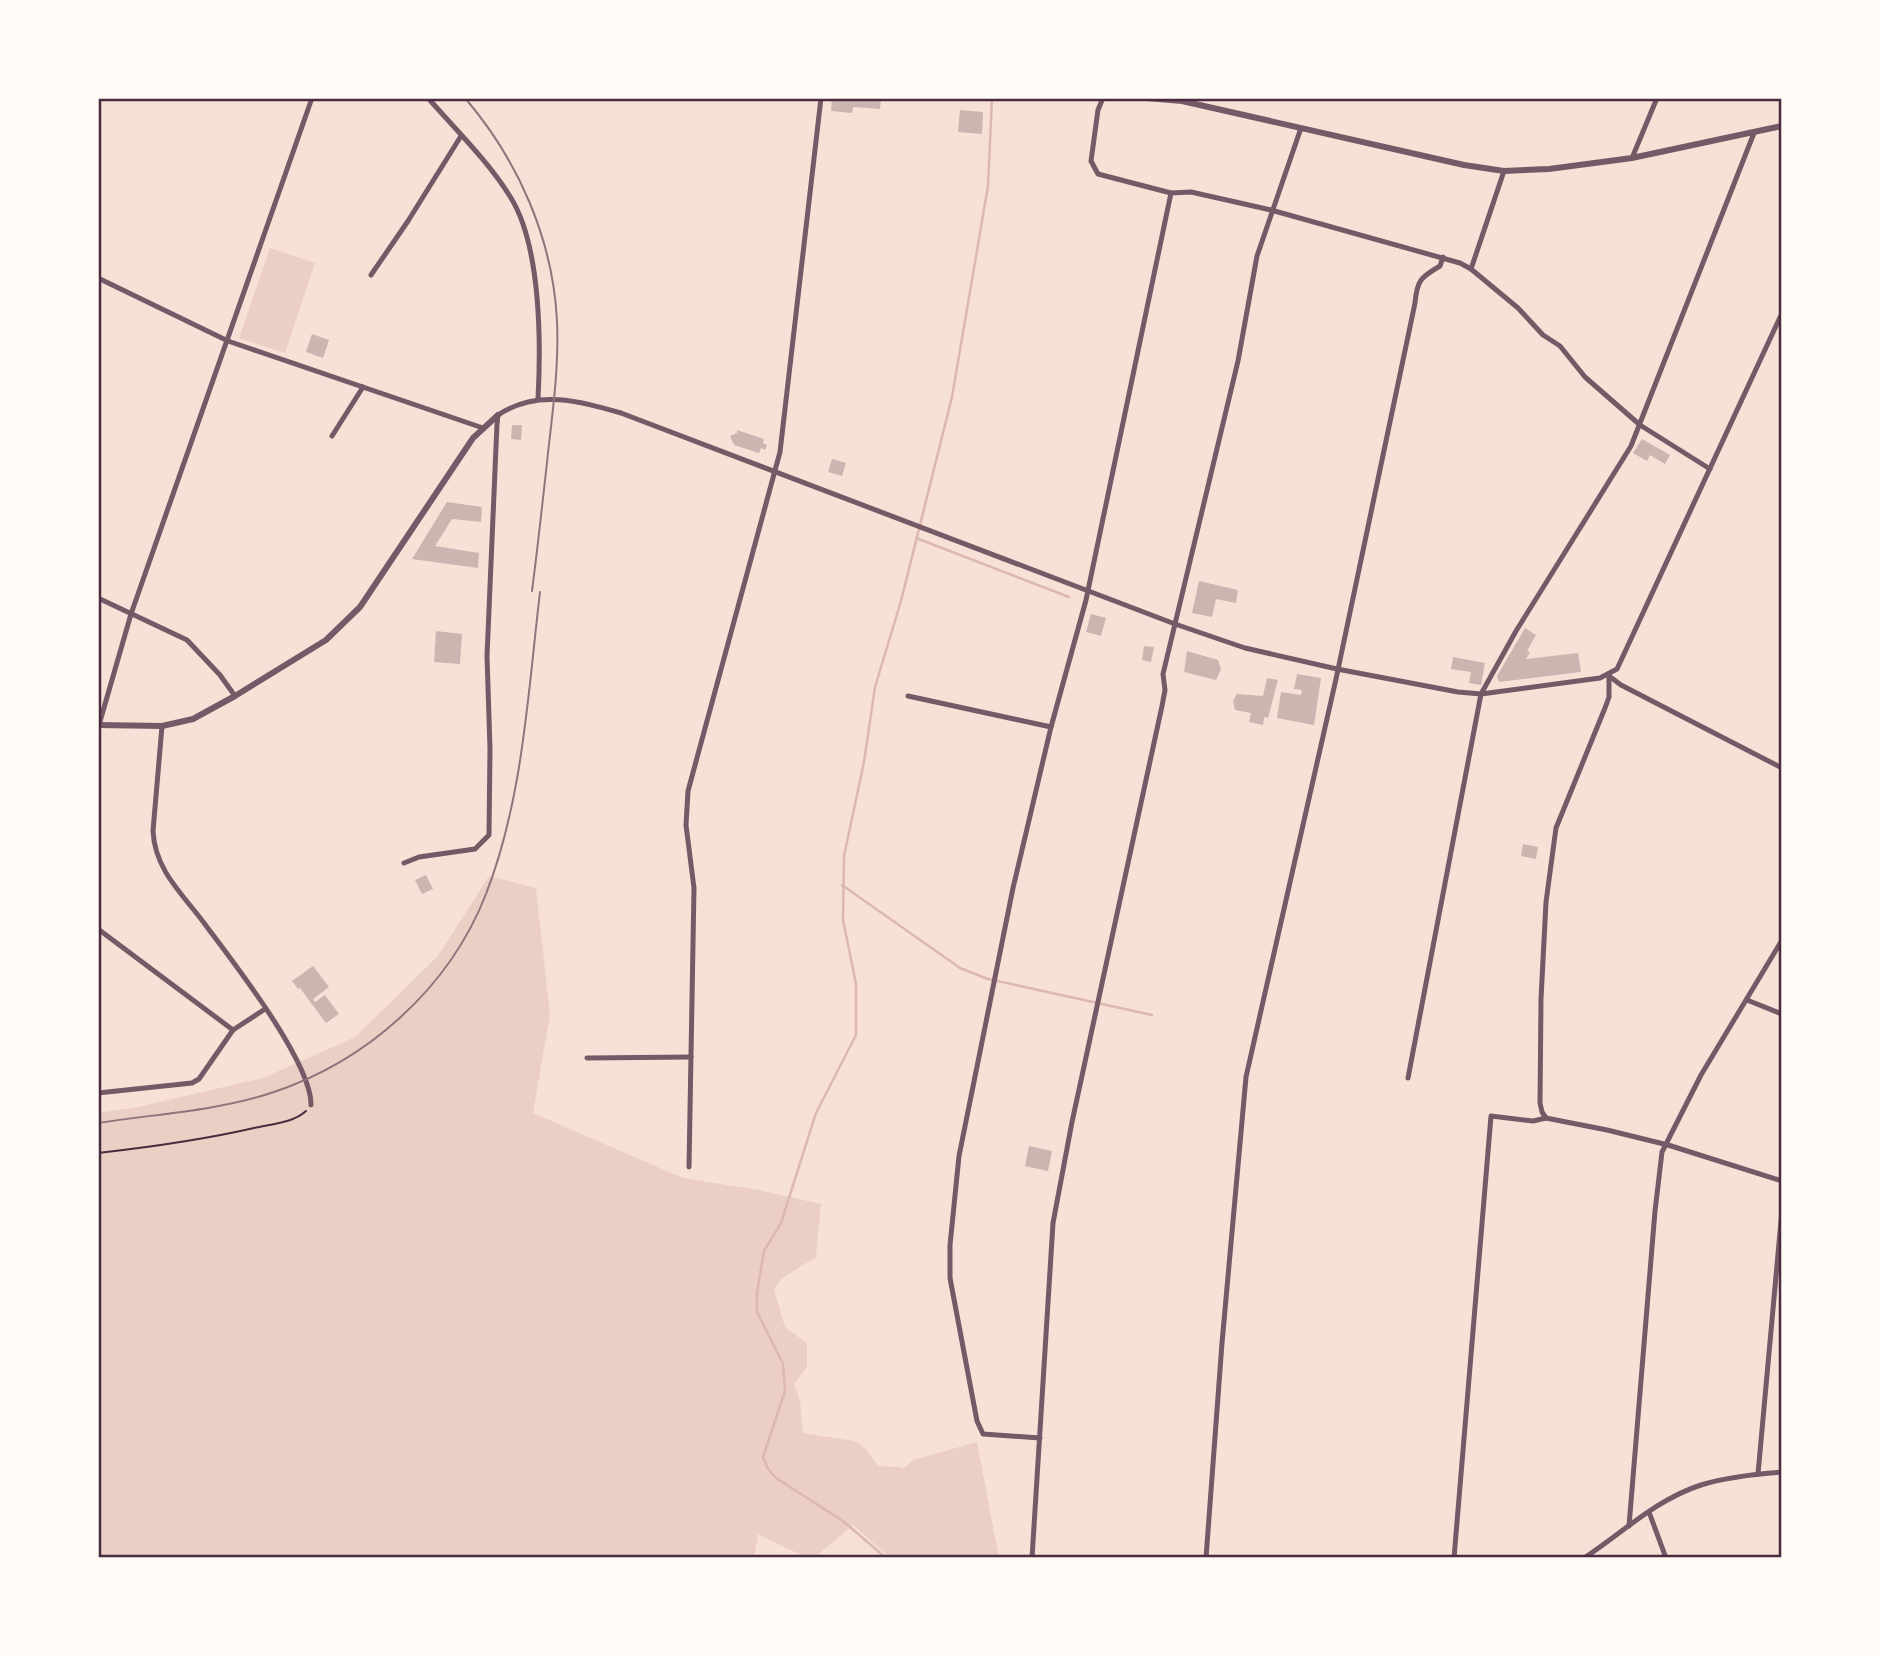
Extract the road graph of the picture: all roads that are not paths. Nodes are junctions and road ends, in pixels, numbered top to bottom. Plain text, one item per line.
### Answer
1 (313, 98) edge
2 (428, 98) edge
3 (821, 98) edge
4 (1103, 98) edge
5 (1147, 98) edge
6 (1657, 98) edge
7 (1782, 126) edge
8 (1301, 128) junction
9 (1754, 133) junction
10 (461, 136) junction
11 (1632, 158) junction
12 (1504, 171) junction
13 (1171, 193) junction
14 (1271, 210) junction
15 (1443, 257) junction
16 (1471, 270) junction
17 (371, 275) dead end
18 (98, 278) edge
19 (1782, 313) edge
20 (228, 341) junction
21 (363, 387) junction
22 (538, 400) junction
23 (498, 415) junction
24 (1640, 425) junction
25 (483, 428) junction
26 (332, 436) dead end
27 (1710, 469) junction
28 (775, 470) junction
29 (1088, 590) junction
30 (98, 598) edge
31 (131, 614) junction
32 (1175, 624) junction
33 (1337, 669) junction
34 (1609, 675) junction
35 (1481, 694) junction
36 (235, 696) junction
37 (908, 696) dead end
38 (98, 725) edge
39 (162, 726) junction
40 (1051, 727) junction
41 (1782, 768) edge
42 (404, 863) dead end
43 (98, 929) edge
44 (1782, 940) edge
45 (1747, 1000) junction
46 (265, 1009) junction
47 (1782, 1014) edge
48 (233, 1030) junction
49 (691, 1057) junction
50 (587, 1058) dead end
51 (1408, 1078) dead end
52 (98, 1093) edge
53 (311, 1105) road end
54 (1546, 1118) junction
55 (1668, 1145) junction
56 (690, 1167) dead end
57 (1782, 1181) edge
58 (1782, 1210) edge
59 (1040, 1438) junction
60 (1782, 1472) edge
61 (1758, 1474) junction
62 (1649, 1512) junction
63 (1629, 1526) junction
64 (1032, 1558) edge
65 (1206, 1558) edge
66 (1454, 1558) edge
67 (1586, 1558) edge
68 (1665, 1558) edge

1 - 20 street
2 - 10 street
3 - 28 street
4 - 13 street
5 - 8 street
6 - 11 street
7 - 9 street
8 - 12 street
8 - 14 street
9 - 11 street
9 - 24 street
10 - 17 street
10 - 22 street
11 - 12 street
12 - 16 street
13 - 14 street
13 - 29 street
14 - 15 street
14 - 32 street
15 - 16 street
15 - 33 street
16 - 24 street
18 - 20 street
19 - 27 street
20 - 21 street
20 - 31 street
21 - 25 street
21 - 26 street
22 - 23 street
22 - 28 street
23 - 25 street
23 - 42 street
24 - 27 street
24 - 35 street
25 - 36 street
27 - 34 street
28 - 29 street
28 - 49 street
29 - 32 street
29 - 40 street
30 - 31 street
31 - 36 street
31 - 38 street
32 - 33 street
32 - 59 street
33 - 35 street
33 - 65 street
34 - 35 street
34 - 41 street
34 - 54 street
35 - 51 street
36 - 39 street
37 - 40 street
38 - 39 street
39 - 46 street
40 - 59 street
43 - 48 street
44 - 45 street
45 - 47 street
45 - 55 street
46 - 48 street
46 - 53 street
48 - 52 street
49 - 50 street
49 - 56 street
54 - 55 street
54 - 66 street
55 - 57 street
55 - 63 street
58 - 61 street
59 - 64 street
60 - 61 street
61 - 62 street
62 - 63 street
62 - 68 street
63 - 67 street

